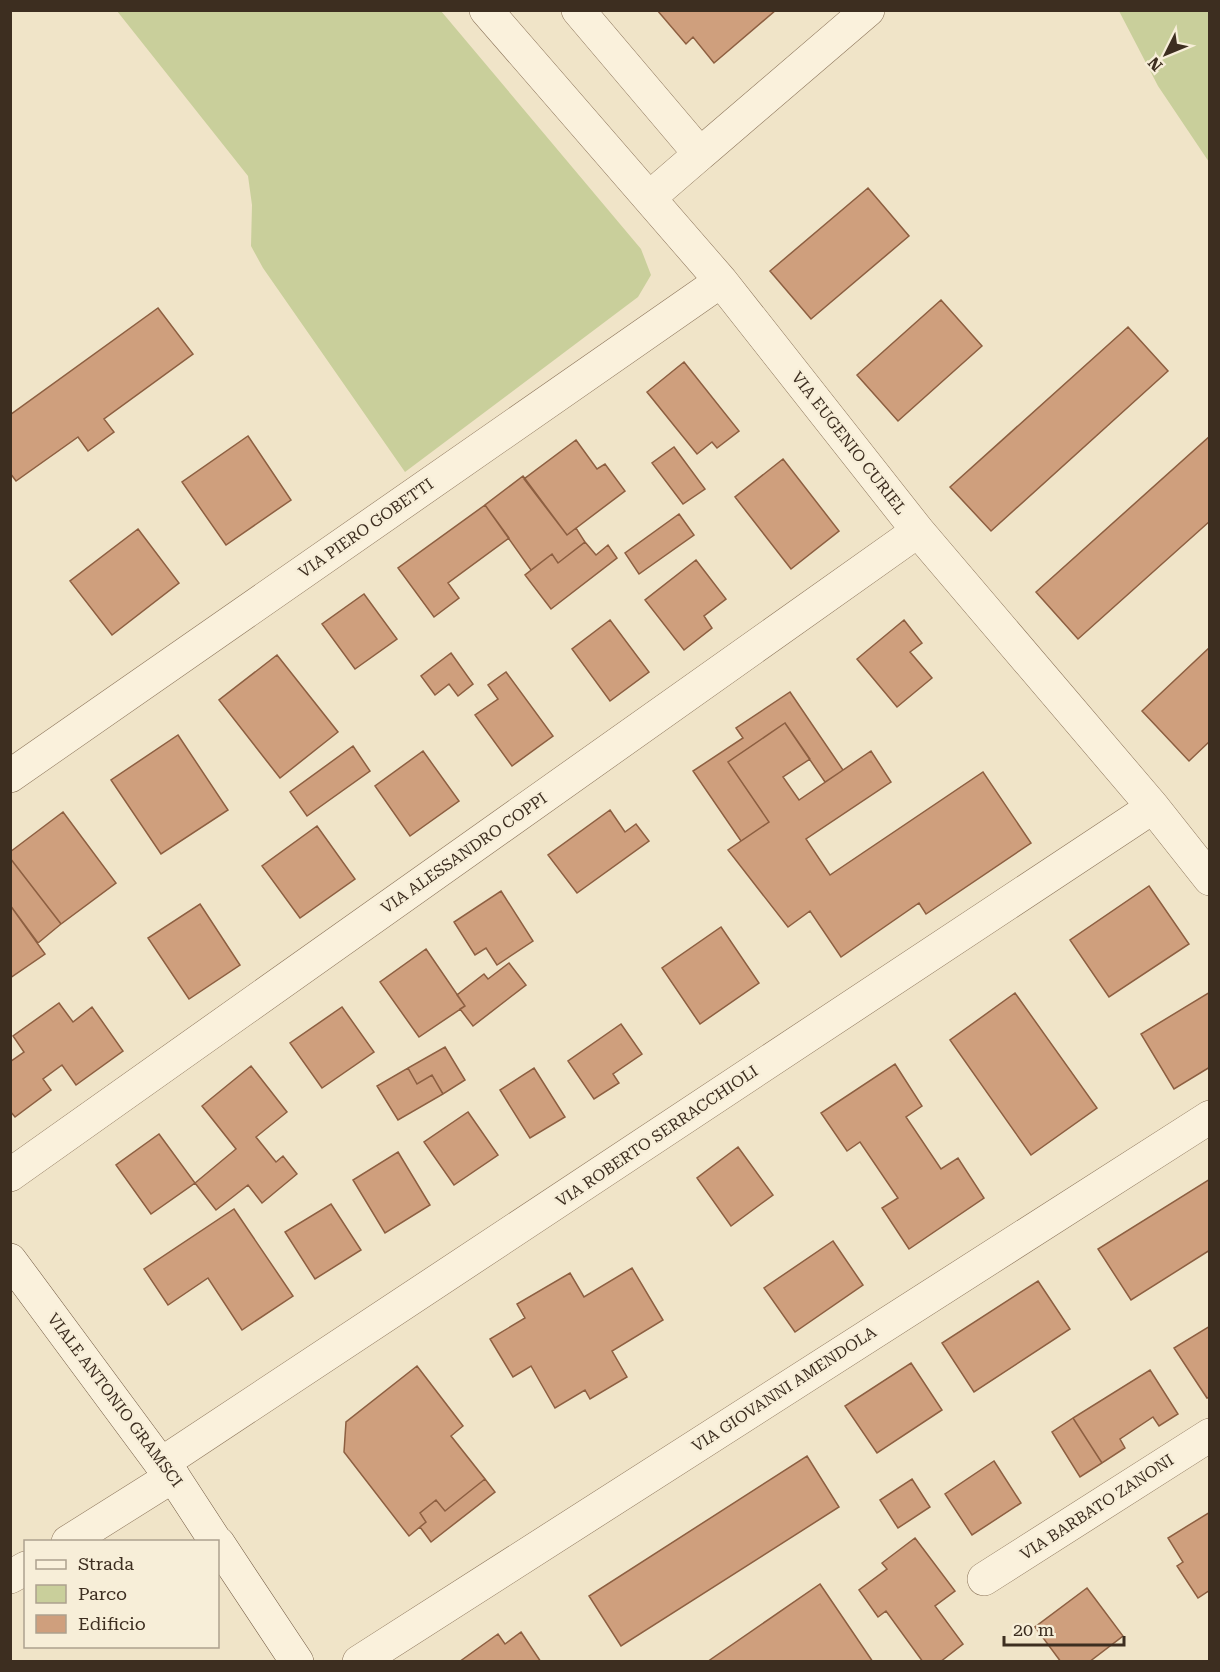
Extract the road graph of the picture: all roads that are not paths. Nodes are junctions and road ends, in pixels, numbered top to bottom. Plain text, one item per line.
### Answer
1 (486, 10) edge
2 (579, 10) edge
3 (868, 10) edge
4 (700, 154) junction
5 (649, 198) junction
6 (721, 281) junction
7 (918, 531) junction
8 (10, 776) edge
9 (1153, 807) junction
10 (1209, 879) edge
11 (1209, 1117) edge
12 (10, 1175) edge
13 (10, 1260) edge
14 (1209, 1435) edge
15 (167, 1470) junction
16 (71, 1540) edge
17 (216, 1540) edge
18 (219, 1545) edge
19 (24, 1569) edge
20 (10, 1577) edge
21 (984, 1579) dead end
22 (297, 1662) edge
23 (358, 1662) edge

1 - 5 street, VIA EUGENIO CURIEL
2 - 4 street
3 - 4 street
4 - 5 street
5 - 6 street, VIA EUGENIO CURIEL
6 - 7 street, VIA EUGENIO CURIEL
6 - 8 street, VIA PIERO GOBETTI
7 - 9 street, VIA EUGENIO CURIEL
7 - 12 street, VIA ALESSANDRO COPPI
9 - 10 street, VIA EUGENIO CURIEL
9 - 15 street, VIA ROBERTO SERRACCHIOLI
11 - 23 street, VIA GIOVANNI AMENDOLA
13 - 15 street, VIALE ANTONIO GRAMSCI
14 - 21 street, VIA BARBATO ZANONI
15 - 16 street, VIA ROBERTO SERRACCHIOLI
15 - 17 street, VIALE ANTONIO GRAMSCI
18 - 22 street, VIALE ANTONIO GRAMSCI
19 - 20 street

